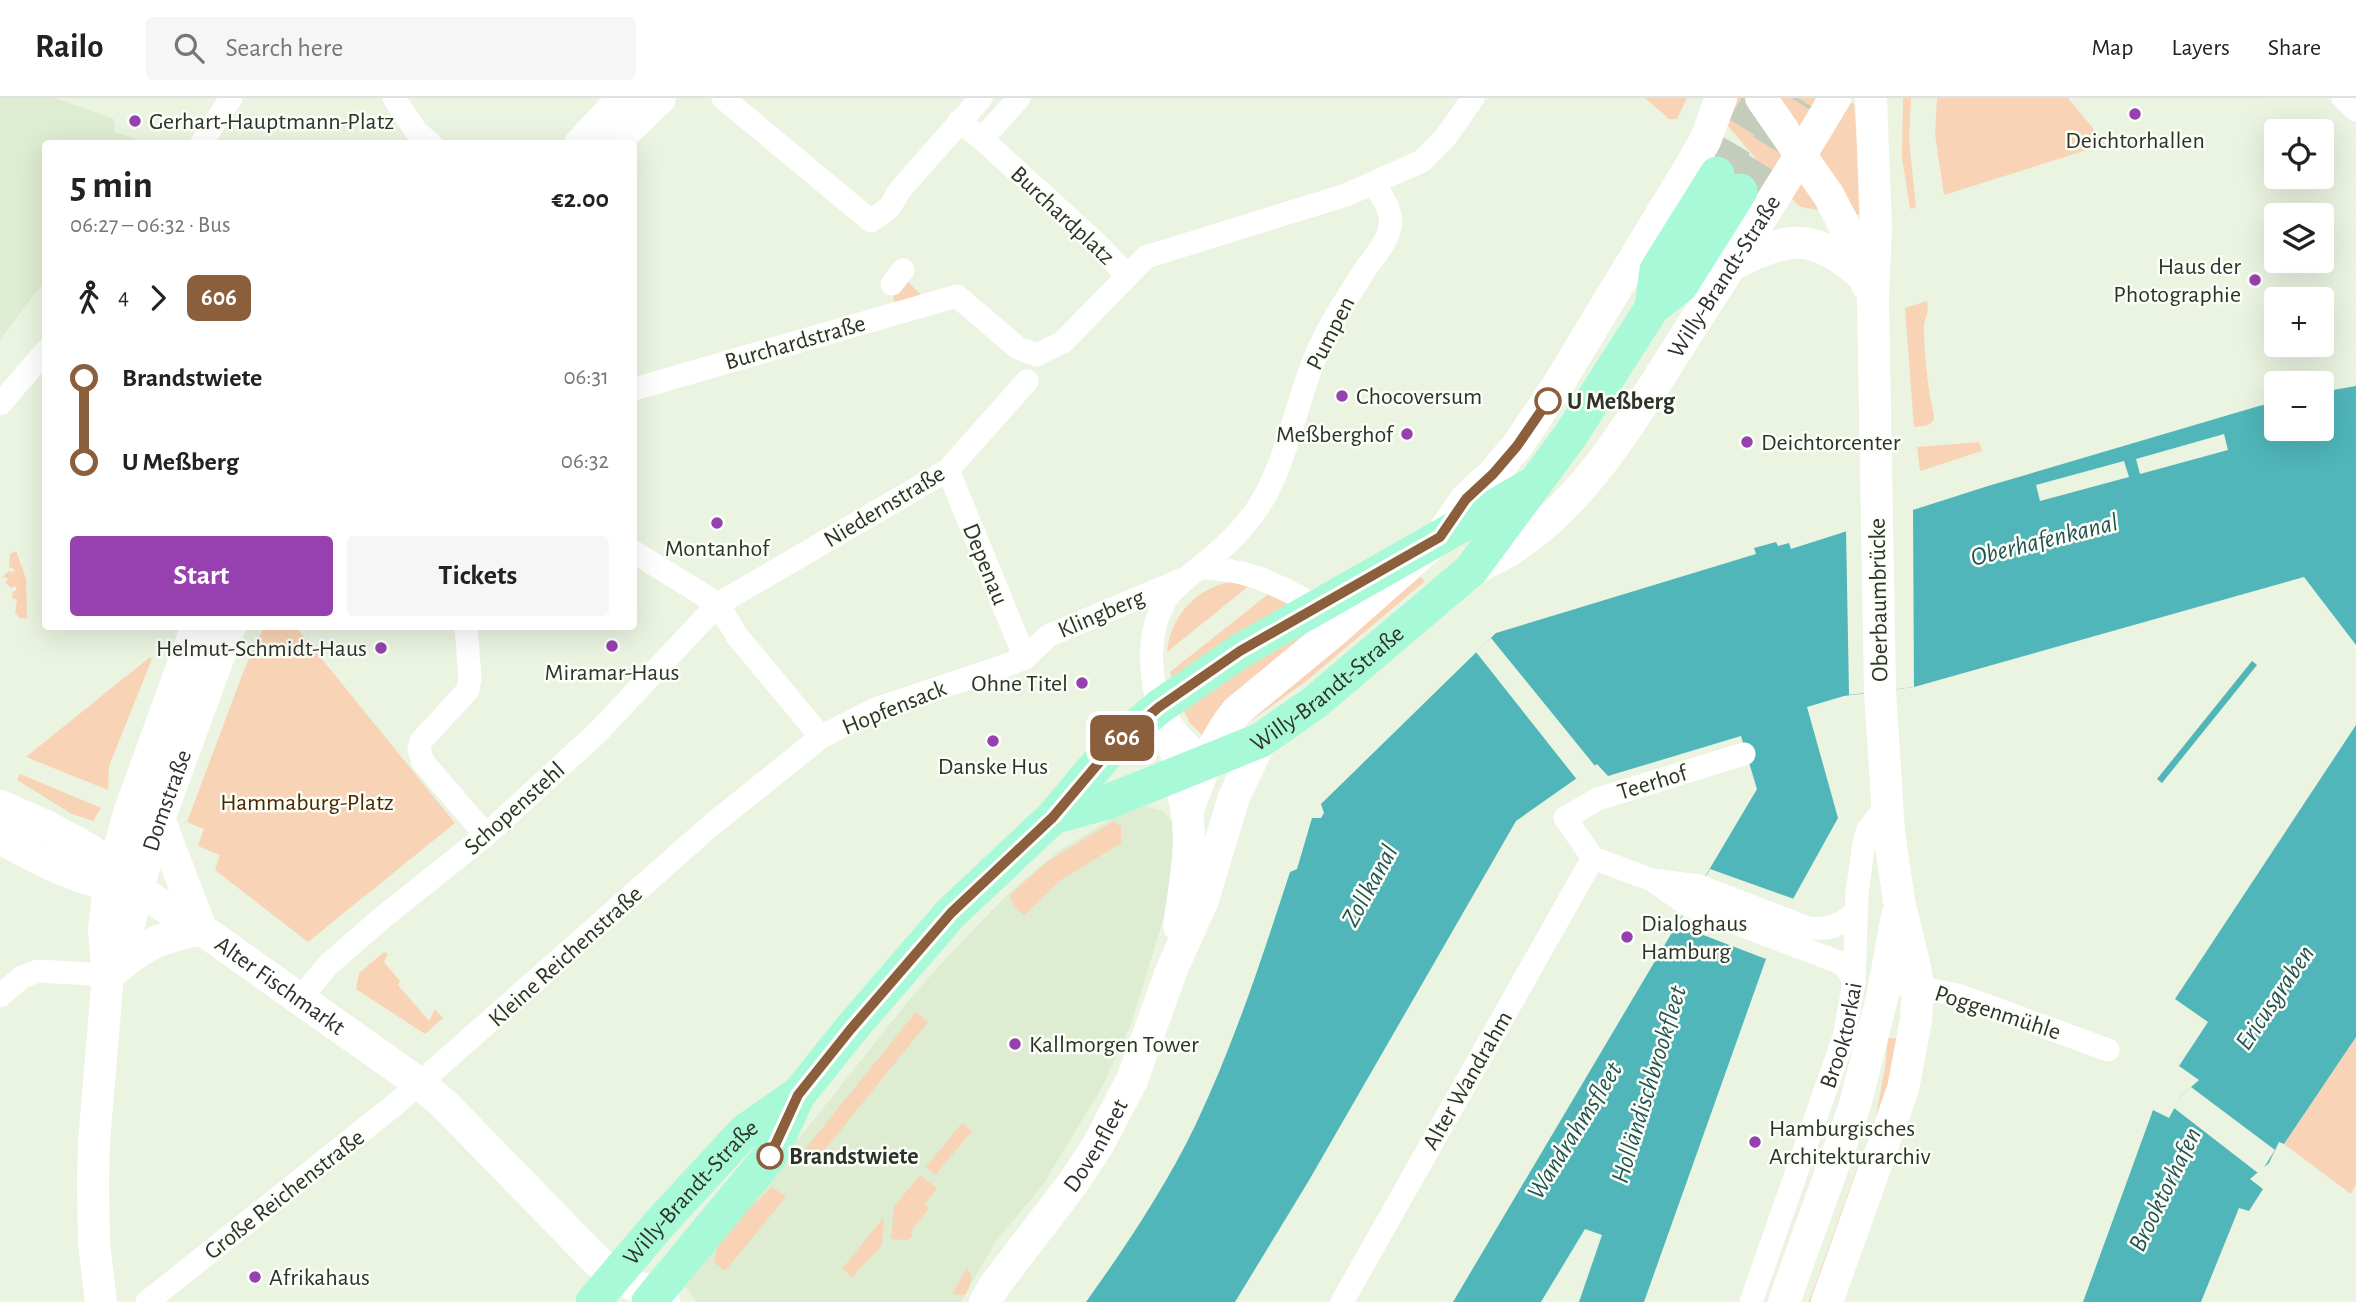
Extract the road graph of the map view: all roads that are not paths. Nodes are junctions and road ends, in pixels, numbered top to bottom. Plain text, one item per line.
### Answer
1 (231, 98) edge
2 (394, 98) edge
3 (623, 98) edge
4 (660, 98) edge
5 (723, 98) edge
6 (1019, 98) edge
7 (1473, 98) edge
8 (1721, 98) edge
9 (1762, 98) edge
10 (1835, 98) edge
11 (1871, 98) edge
12 (2343, 98) edge
13 (970, 109) edge
14 (2356, 110) edge
15 (982, 139) junction
16 (204, 140) edge
17 (426, 140) edge
18 (584, 140) edge
19 (617, 140) edge
20 (1801, 156) junction
21 (1728, 182) tunnel mouth
22 (1373, 184) junction
23 (1730, 266) junction
24 (1127, 275) junction
25 (1868, 287) junction
26 (957, 296) joint
27 (42, 356) edge
28 (1027, 381) dead end
29 (637, 388) edge
30 (0, 404) edge
31 (948, 470) junction
32 (1532, 485) junction
33 (1440, 537) junction
34 (637, 554) edge
35 (1471, 570) junction
36 (1191, 573) junction
37 (719, 604) junction
38 (1317, 606) junction
39 (196, 630) edge
40 (229, 630) edge
41 (466, 630) edge
42 (1025, 658) junction
43 (1159, 707) junction
44 (821, 737) junction
45 (1261, 740) junction
46 (1744, 754) dead end
47 (1191, 768) junction
48 (1887, 805) junction
49 (0, 806) edge
50 (1053, 817) junction
51 (159, 819) junction
52 (709, 828) joint
53 (486, 835) junction
54 (0, 838) edge
55 (1593, 858) junction
56 (120, 881) junction
57 (1899, 901) junction
58 (1856, 912) junction
59 (201, 929) junction
60 (1784, 930) junction
61 (1172, 969) junction
62 (108, 975) junction
63 (1854, 982) junction
64 (1885, 984) junction
65 (1917, 987) junction
66 (0, 996) edge
67 (299, 1000) junction
68 (2108, 1050) dead end
69 (420, 1084) junction
70 (635, 1296) edge
71 (101, 1302) edge
72 (147, 1302) edge
73 (985, 1302) edge
74 (1342, 1302) edge
75 (1751, 1302) edge
76 (1784, 1302) edge
77 (1827, 1302) edge

1 - 16 street
2 - 17 street
3 - 18 main road
4 - 19 main road
5 - 13 street
6 - 15 street
7 - 22 street
8 - 33 main road, Willy-Brandt-Straße
9 - 20 main road, Oberbaumbrücke
10 - 20 main road, Willy-Brandt-Straße
11 - 25 main road, Oberbaumbrücke
12 - 14 street
13 - 15 street, Burchardplatz
15 - 24 street, Burchardplatz
20 - 23 main road, Willy-Brandt-Straße
20 - 25 main road, Oberbaumbrücke
21 - 32 main road, Willy-Brandt-Straße
22 - 24 street
22 - 36 street, Pumpen
23 - 25 main road
23 - 35 main road, Willy-Brandt-Straße
24 - 26 street, Burchardplatz
25 - 48 main road, Oberbaumbrücke
26 - 29 street, Burchardstraße
27 - 30 street
28 - 31 street, Niedernstraße
31 - 37 street, Niedernstraße
31 - 42 street, Depenau
32 - 33 main road, Willy-Brandt-Straße
32 - 35 main road, Willy-Brandt-Straße
33 - 38 main road, Willy-Brandt-Straße
33 - 47 main road, Willy-Brandt-Straße
34 - 37 street
35 - 45 main road, Willy-Brandt-Straße
36 - 38 street
36 - 42 street, Klingberg
36 - 43 street
37 - 44 street
37 - 53 street, Schopenstehl
38 - 43 main road, Willy-Brandt-Straße
39 - 56 main road, Domstraße
40 - 51 main road, Domstraße
41 - 53 street
42 - 44 street, Hopfensack
43 - 47 street
43 - 50 main road, Willy-Brandt-Straße
44 - 52 street, Hopfensack
45 - 47 main road, Willy-Brandt-Straße
45 - 61 main road, Dovenfleet
46 - 55 street, Teerhof
47 - 50 main road, Willy-Brandt-Straße
47 - 61 main road, Dovenfleet
48 - 57 main road, Oberbaumbrücke
48 - 58 street, Brooktorkai
49 - 56 main road
50 - 70 main road, Willy-Brandt-Straße
51 - 56 main road, Domstraße
51 - 59 main road
52 - 69 street, Kleine Reichenstraße
53 - 67 street, Schopenstehl
54 - 56 main road
55 - 60 street
55 - 74 street, Alter Wandrahm
56 - 59 main road, Alter Fischmarkt
56 - 62 main road, Domstraße
57 - 64 main road, Oberbaumbrücke
57 - 65 main road, Oberbaumbrücke
58 - 60 street
58 - 63 street, Brooktorkai
59 - 62 main road
59 - 67 main road, Alter Fischmarkt
60 - 63 street
61 - 73 main road, Dovenfleet
62 - 66 street
62 - 71 main road, Domstraße
63 - 75 street, Brooktorkai
64 - 65 street, Poggenmühle
64 - 76 main road, Brooktorkai
65 - 68 street, Poggenmühle
65 - 77 main road
67 - 69 main road, Alter Fischmarkt
69 - 70 main road
69 - 72 street, Große Reichenstraße

